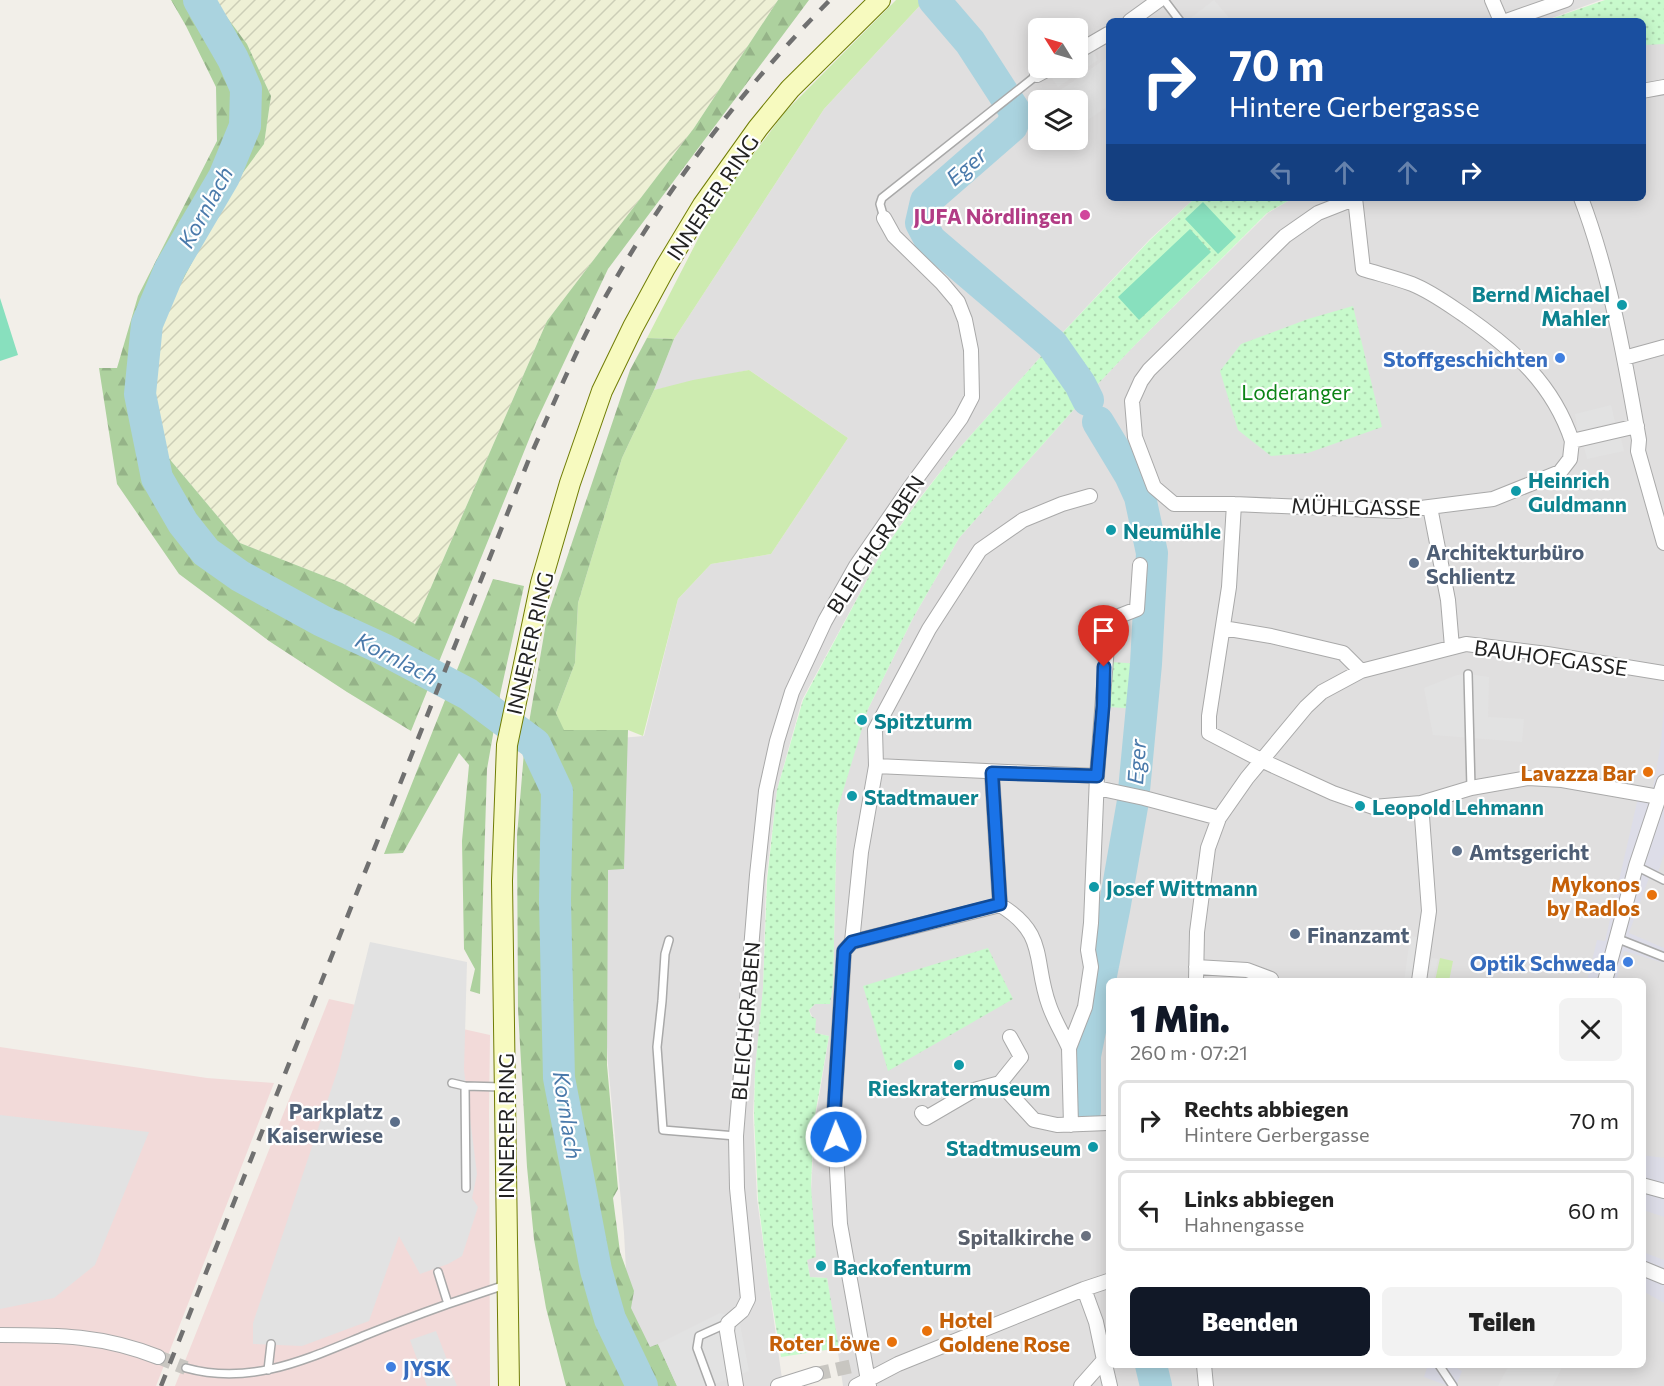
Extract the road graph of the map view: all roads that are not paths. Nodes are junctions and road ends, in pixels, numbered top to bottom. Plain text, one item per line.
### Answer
1 (880, 0) edge
2 (1159, 0) edge
3 (1164, 0) edge
4 (1492, 0) edge
5 (1566, 0) edge
6 (1134, 18) edge
7 (1178, 18) edge
8 (1502, 18) edge
9 (1513, 18) edge
10 (1106, 35) edge
11 (1088, 46) edge
12 (1033, 78) edge
13 (1664, 87) edge
14 (1646, 90) edge
15 (1348, 201) edge
16 (1355, 201) edge
17 (1582, 201) edge
18 (884, 218) joint
19 (1664, 347) edge
20 (1624, 358) junction
21 (1637, 426) junction
22 (1572, 441) junction
23 (1090, 496) dead end
24 (1234, 504) junction
25 (1430, 507) junction
26 (1664, 543) edge
27 (1140, 565) dead end
28 (1223, 628) junction
29 (1461, 649) junction
30 (1361, 671) junction
31 (1664, 673) edge
32 (1468, 674) dead end
33 (1263, 761) junction
34 (876, 766) junction
35 (992, 773) junction
36 (1097, 782) junction
37 (1664, 782) edge
38 (1471, 788) junction
39 (1659, 796) junction
40 (1421, 802) junction
41 (1219, 818) junction
42 (1636, 866) junction
43 (1664, 880) edge
44 (1000, 904) junction
45 (1616, 938) junction
46 (669, 940) dead end
47 (852, 942) junction
48 (1664, 957) edge
49 (1196, 974) edge
50 (1268, 978) edge
51 (1419, 978) edge
52 (1606, 978) edge
53 (1011, 1037) dead end
54 (1069, 1048) junction
55 (452, 1083) dead end
56 (1000, 1083) junction
57 (465, 1086) junction
58 (505, 1088) junction
59 (922, 1113) dead end
60 (1106, 1123) edge
61 (1071, 1125) junction
62 (736, 1136) junction
63 (1646, 1186) edge
64 (466, 1188) dead end
65 (1664, 1191) edge
66 (1646, 1270) edge
67 (438, 1272) dead end
68 (1664, 1278) edge
69 (1106, 1282) edge
70 (506, 1285) junction
71 (1084, 1289) junction
72 (448, 1304) junction
73 (728, 1323) junction
74 (0, 1335) edge
75 (271, 1344) dead end
76 (158, 1357) tunnel mouth
77 (1104, 1359) junction
78 (861, 1363) junction
79 (898, 1364) junction
80 (186, 1368) tunnel mouth
81 (1204, 1368) edge
82 (1441, 1368) edge
83 (268, 1370) junction
84 (816, 1374) tunnel mouth
85 (865, 1384) edge
86 (508, 1386) edge
87 (711, 1386) edge
88 (736, 1386) edge
89 (778, 1386) edge
90 (1081, 1386) edge
91 (1110, 1386) edge
92 (1206, 1386) edge
93 (1453, 1386) edge

1 - 58 main road, INNERER RING
2 - 6 street
3 - 7 lane
4 - 8 street
5 - 9 street
10 - 11 street
12 - 18 lane, BLEICHGRABEN
13 - 14 street
15 - 24 street, MÜHLGASSE
16 - 22 street
17 - 20 street
18 - 62 street, BLEICHGRABEN
19 - 20 street
20 - 21 street
21 - 22 street
21 - 26 street
22 - 25 street, MÜHLGASSE
23 - 34 street
24 - 25 street, MÜHLGASSE
24 - 28 street
25 - 29 street
27 - 36 street
28 - 30 street
28 - 33 street
29 - 30 street, BAUHOFGASSE
29 - 31 street, BAUHOFGASSE
30 - 33 street, BAUHOFGASSE
32 - 38 lane
33 - 40 street
33 - 41 street, BAUHOFGASSE
34 - 35 street
34 - 47 street
35 - 36 street
35 - 44 street
36 - 41 street
36 - 54 street
37 - 39 street
38 - 39 street
38 - 40 street
39 - 42 street
40 - 51 street
41 - 49 street, BAUHOFGASSE
42 - 43 lane
42 - 45 street
44 - 47 street
44 - 54 street
45 - 48 lane
45 - 52 street
46 - 62 lane
47 - 78 street
49 - 50 street
53 - 56 street
54 - 61 street
55 - 57 lane
56 - 59 street
56 - 61 street
57 - 58 lane
57 - 64 lane
58 - 70 main road, INNERER RING
60 - 61 street
62 - 73 street, BLEICHGRABEN
63 - 65 street
66 - 68 street
67 - 72 lane
69 - 71 street
70 - 72 lane
70 - 86 main road, INNERER RING
71 - 77 street
71 - 79 street
72 - 83 lane
73 - 87 lane
73 - 88 street
74 - 76 street
75 - 83 lane
77 - 90 street
77 - 91 street
78 - 79 street
78 - 85 street
79 - 85 street
80 - 83 lane
81 - 92 street
82 - 93 lane
84 - 89 street

